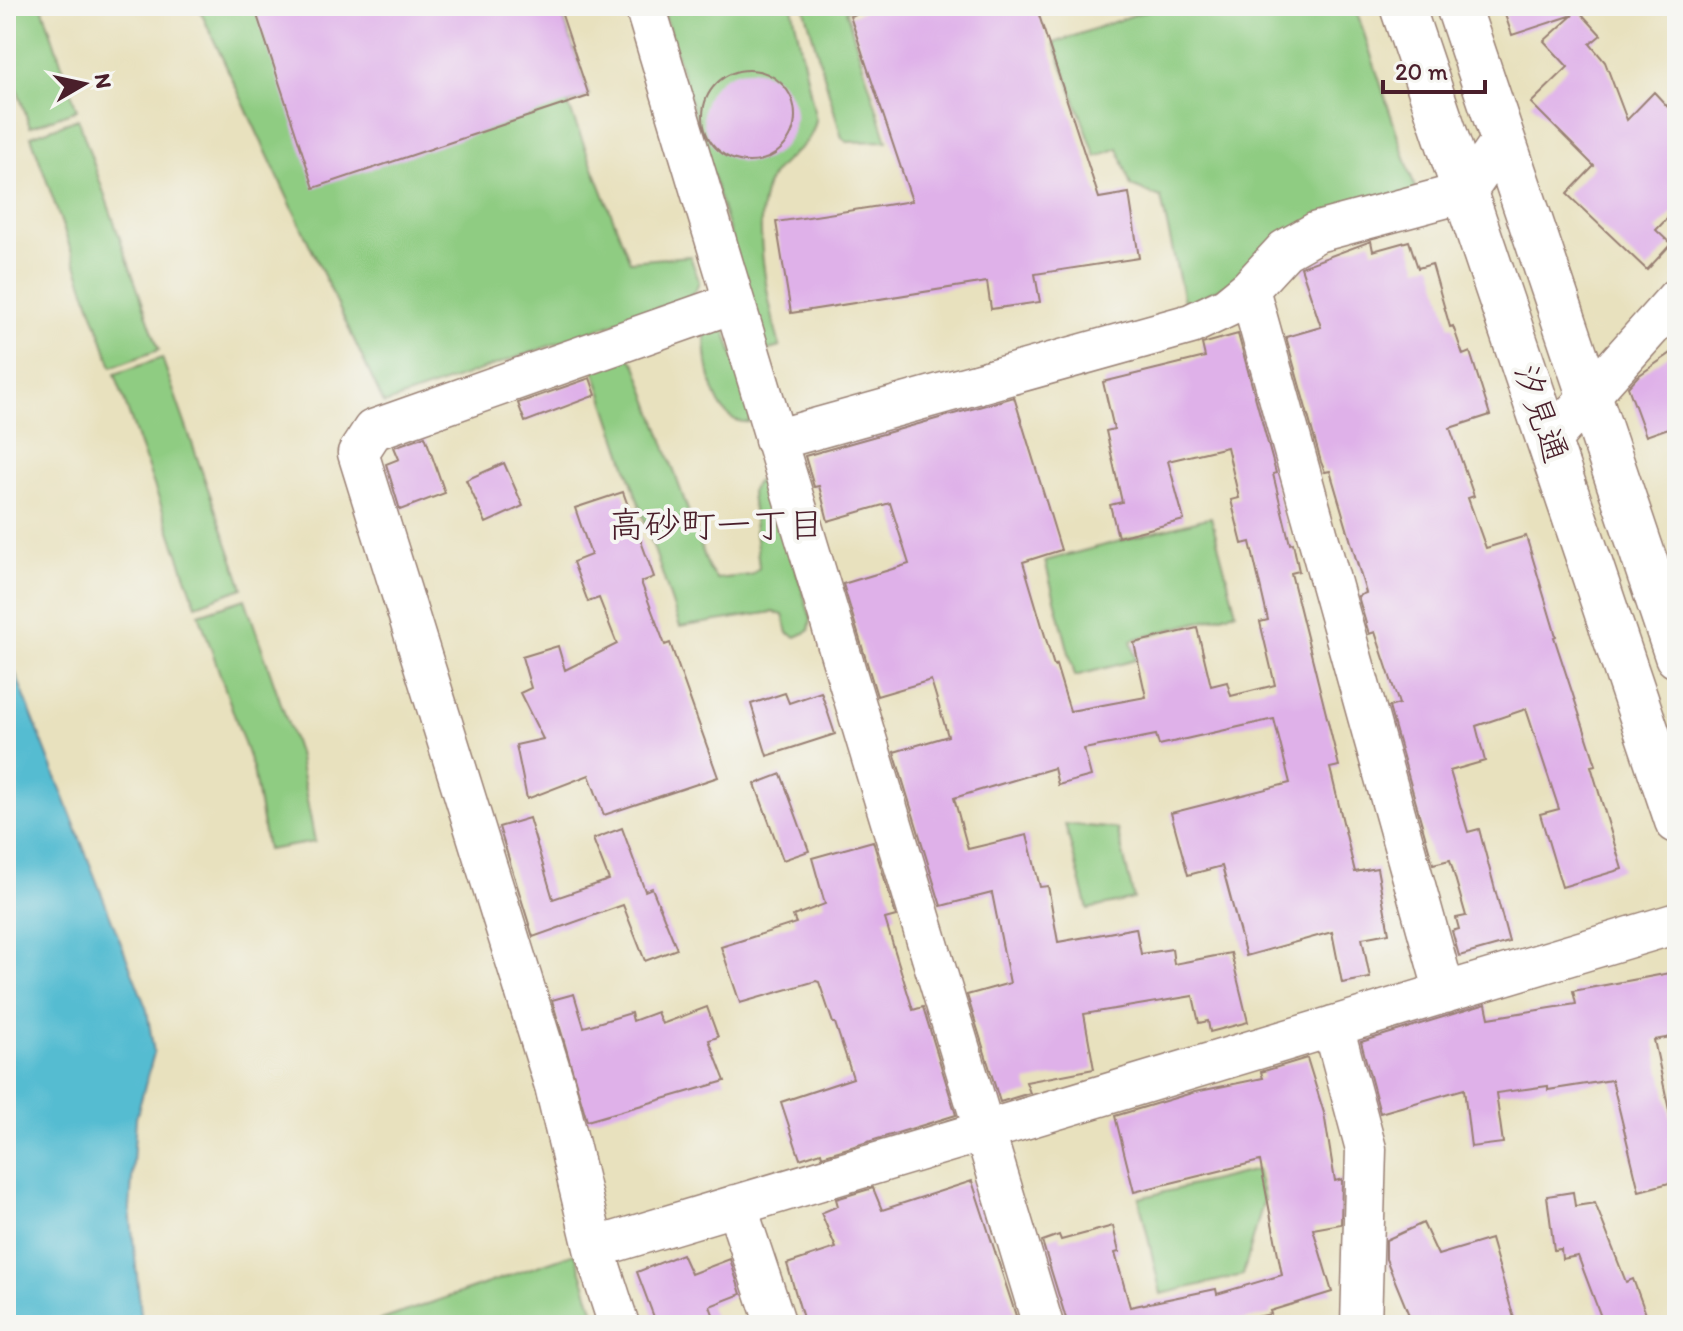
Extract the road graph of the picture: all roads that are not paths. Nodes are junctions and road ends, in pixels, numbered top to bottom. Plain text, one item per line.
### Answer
1 (645, 6) edge
2 (1402, 6) edge
3 (1458, 6) edge
4 (1503, 139) junction
5 (1466, 192) junction
6 (1249, 289) junction
7 (1677, 298) edge
8 (733, 303) junction
9 (1588, 397) junction
10 (775, 440) junction
11 (1550, 440) junction
12 (1677, 656) edge
13 (1677, 821) edge
14 (1677, 923) edge
15 (1445, 993) junction
16 (1333, 1026) junction
17 (984, 1131) junction
18 (736, 1205) junction
19 (594, 1248) junction
20 (619, 1325) edge
21 (776, 1325) edge
22 (1043, 1325) edge
23 (1361, 1325) edge

1 - 8 street
2 - 5 street, 汐見通
3 - 4 street, 汐見通
4 - 5 street
4 - 9 street, 汐見通
5 - 6 street
5 - 11 street, 汐見通
6 - 10 street
6 - 15 street
7 - 9 street
8 - 10 street
8 - 19 street
9 - 11 street
9 - 12 street, 汐見通
10 - 17 street
11 - 13 street, 汐見通
14 - 15 street
15 - 16 street
16 - 17 street
16 - 23 street
17 - 18 street
17 - 22 street
18 - 19 street
18 - 21 street
19 - 20 street

